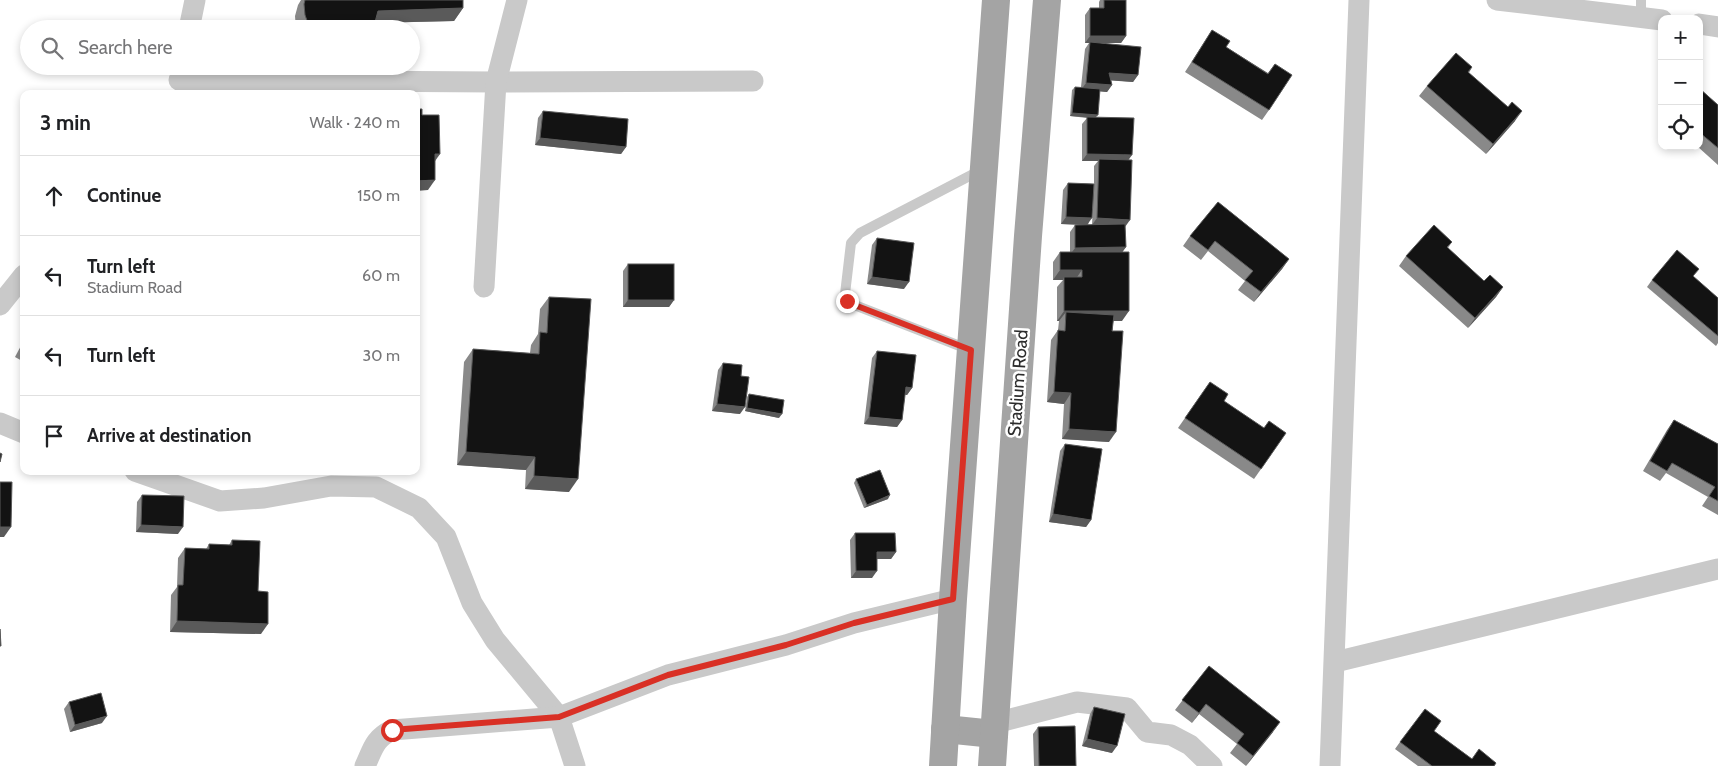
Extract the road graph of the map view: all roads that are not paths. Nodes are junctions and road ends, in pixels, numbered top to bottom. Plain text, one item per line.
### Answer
1 (195, 0) edge
2 (516, 0) edge
3 (996, 0) edge
4 (1047, 0) edge
5 (1359, 0) edge
6 (1497, 0) edge
7 (1648, 13) edge
8 (191, 20) edge
9 (1703, 24) edge
10 (1718, 26) edge
11 (176, 80) edge
12 (754, 81) dead end
13 (496, 82) junction
14 (984, 169) junction
15 (20, 280) edge
16 (484, 287) dead end
17 (0, 305) edge
18 (971, 350) junction
19 (0, 423) edge
20 (20, 431) edge
21 (146, 475) edge
22 (1718, 569) edge
23 (953, 599) junction
24 (1335, 662) junction
25 (559, 717) junction
26 (945, 729) junction
27 (995, 729) junction
28 (365, 766) edge
29 (575, 766) edge
30 (943, 766) edge
31 (992, 766) edge
32 (1212, 766) edge
33 (1330, 766) edge

1 - 8 street
2 - 13 street
3 - 14 main road
4 - 27 main road, Stadium Road
5 - 24 street
6 - 7 street
9 - 10 street
11 - 13 street
12 - 13 street
13 - 16 street
14 - 18 main road
14 - 18 lane
15 - 17 street
18 - 23 main road
19 - 20 street
21 - 25 street
22 - 24 street
23 - 25 street
23 - 26 main road
24 - 33 street
25 - 28 street
25 - 29 street
26 - 27 main road
26 - 30 main road
27 - 31 main road, Stadium Road
27 - 32 street

